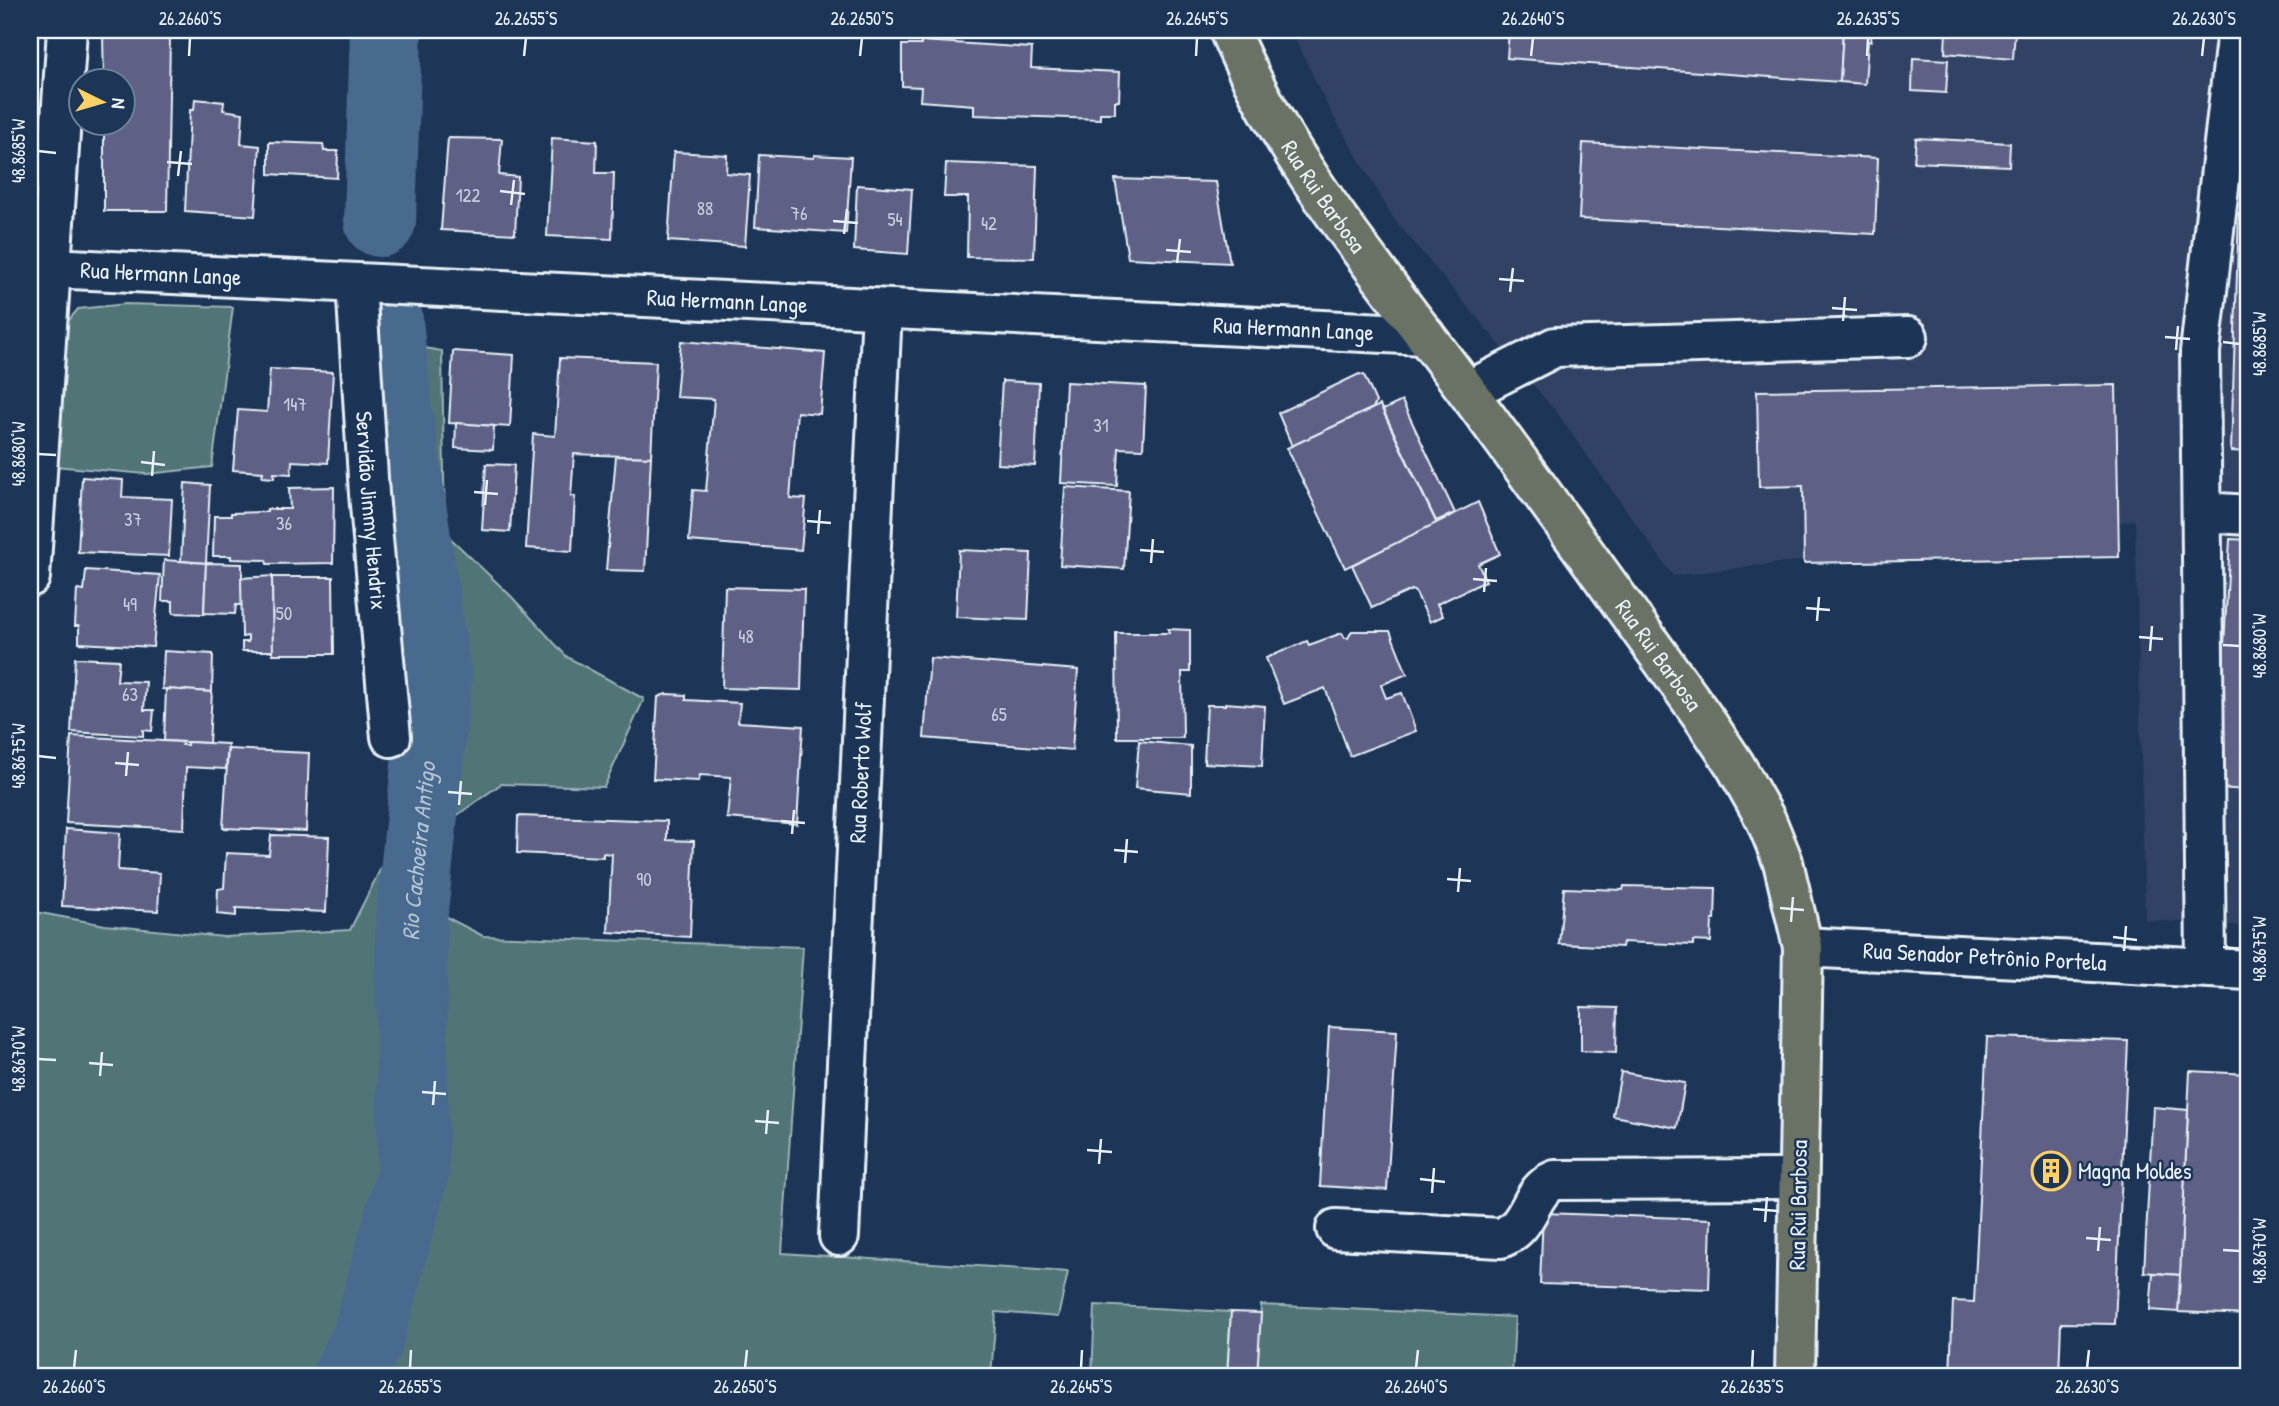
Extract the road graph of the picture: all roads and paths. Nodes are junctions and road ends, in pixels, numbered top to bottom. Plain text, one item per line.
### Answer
1 (67, 30) edge
2 (1229, 30) edge
3 (2237, 30) edge
4 (40, 268) edge
5 (356, 284) junction
6 (882, 309) junction
7 (1425, 335) junction
8 (1908, 337) dead end
9 (1468, 391) junction
10 (2202, 512) junction
11 (2249, 515) edge
12 (30, 577) edge
13 (391, 737) dead end
14 (1803, 947) junction
15 (2206, 967) junction
16 (2249, 970) edge
17 (1798, 1179) junction
18 (1336, 1229) dead end
19 (839, 1236) dead end
20 (1795, 1376) edge

1 - 4 street
2 - 7 main road, Rua Rui Barbosa
3 - 10 street
4 - 5 street, Rua Hermann Lange
4 - 12 street
5 - 6 street, Rua Hermann Lange
5 - 13 street, Servidão Jimmy Hendrix
6 - 7 street, Rua Hermann Lange
6 - 19 street, Rua Roberto Wolf
7 - 9 main road, Rua Rui Barbosa
8 - 9 street
9 - 14 main road, Rua Rui Barbosa
10 - 11 street
10 - 15 street
14 - 15 street, Rua Senador Petrônio Portela
14 - 17 main road, Rua Rui Barbosa
15 - 16 street, Rua Senador Petrônio Portela
17 - 18 street
17 - 20 main road, Rua Rui Barbosa

